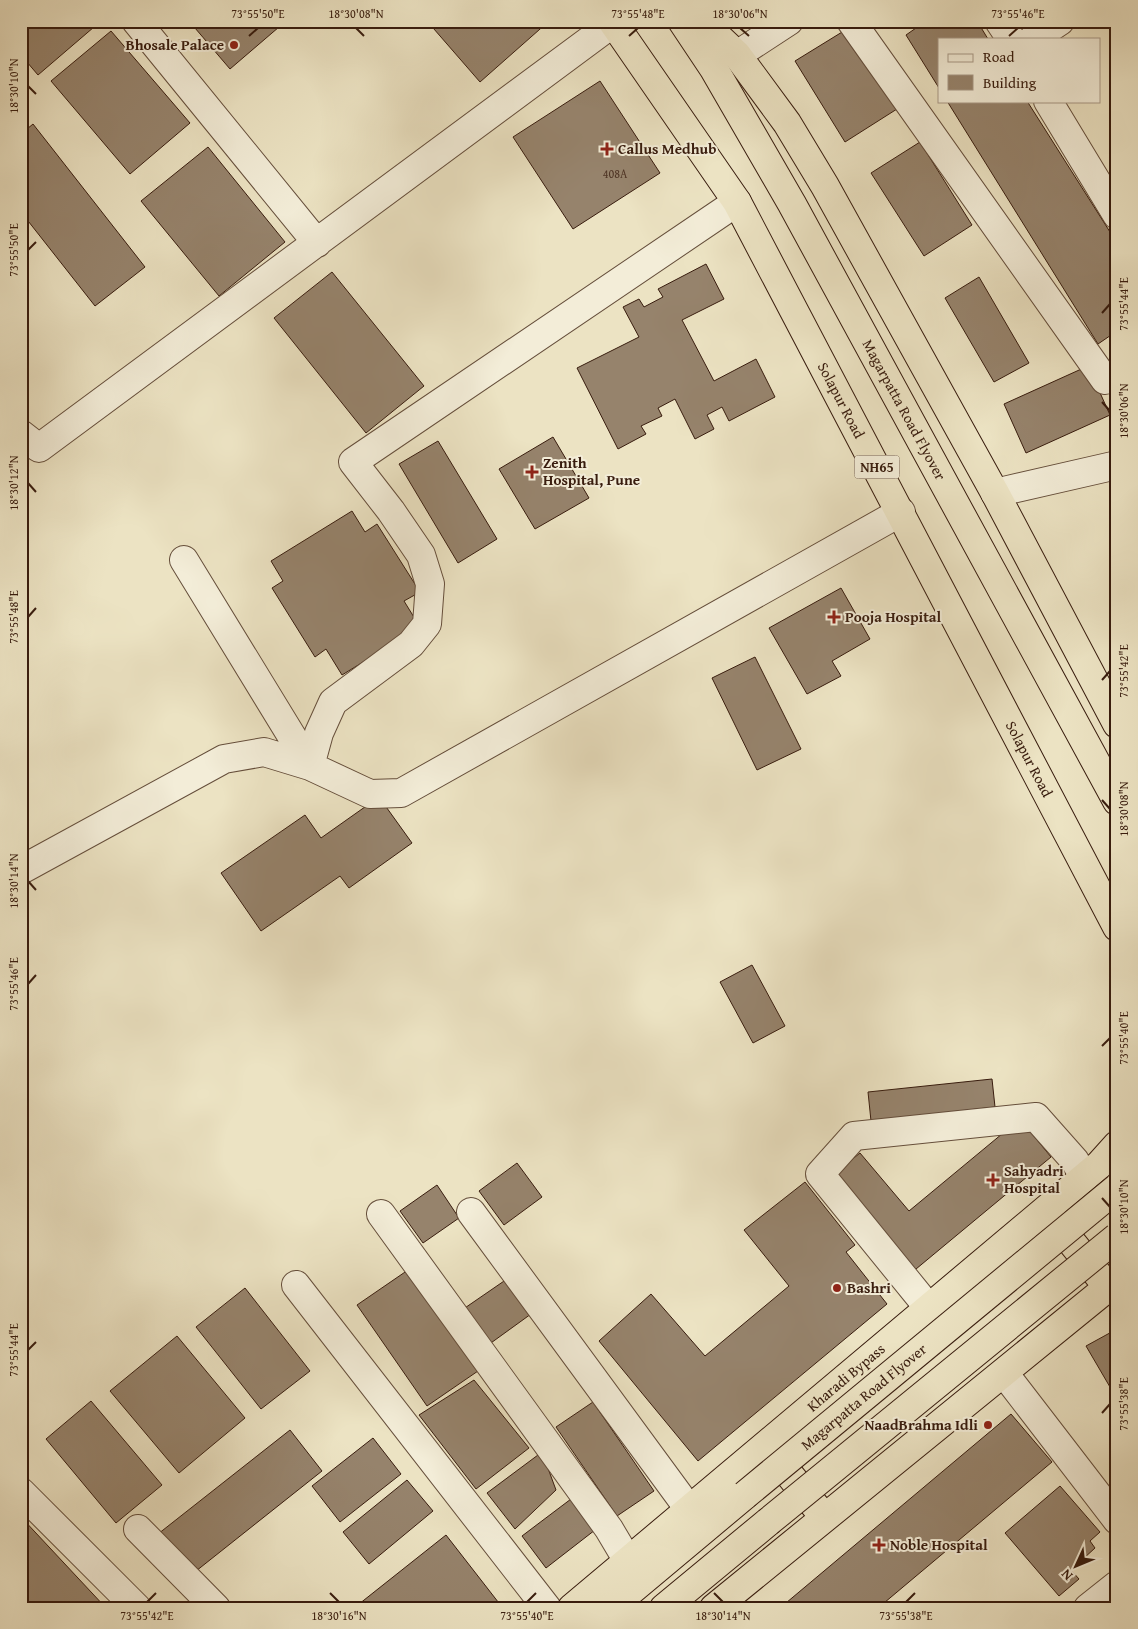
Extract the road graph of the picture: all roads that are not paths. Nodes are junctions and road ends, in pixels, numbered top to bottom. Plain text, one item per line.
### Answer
1 (136, 21) edge
2 (682, 21) edge
3 (701, 21) edge
4 (788, 21) edge
5 (851, 21) edge
6 (999, 21) edge
7 (1060, 21) edge
8 (613, 22) edge
9 (1010, 38) edge
10 (1034, 38) edge
11 (737, 55) junction
12 (1049, 102) edge
13 (737, 202) junction
14 (1117, 215) edge
15 (317, 243) junction
16 (1104, 380) dead end
17 (21, 434) edge
18 (1117, 465) edge
19 (995, 493) junction
20 (901, 512) junction
21 (184, 560) dead end
22 (1117, 724) edge
23 (310, 766) junction
24 (1117, 801) edge
25 (21, 870) edge
26 (1117, 927) edge
27 (1117, 1145) edge
28 (808, 1172) dead end
29 (1084, 1177) junction
30 (1117, 1188) edge
31 (1045, 1210) junction
32 (471, 1212) dead end
33 (381, 1214) dead end
34 (1117, 1237) edge
35 (296, 1284) dead end
36 (1112, 1284) edge
37 (921, 1313) junction
38 (1004, 1373) junction
39 (765, 1445) junction
40 (21, 1492) edge
41 (689, 1509) junction
42 (825, 1518) junction
43 (1117, 1520) edge
44 (138, 1529) dead end
45 (628, 1561) junction
46 (1117, 1585) edge
47 (137, 1608) edge
48 (216, 1608) edge
49 (546, 1608) edge
50 (572, 1608) edge
51 (610, 1608) edge
52 (664, 1608) edge
53 (714, 1608) edge
54 (1088, 1608) edge

1 - 15 street
2 - 24 highway, Magarpatta Road Flyover
3 - 11 highway
4 - 11 street
5 - 16 street
6 - 9 street
7 - 10 street
8 - 13 highway, Solapur Road / NH65
8 - 15 street
11 - 19 highway
12 - 14 street
13 - 20 highway, Solapur Road / NH65
13 - 23 street
15 - 17 street
18 - 19 street
19 - 22 highway
20 - 23 street
20 - 26 highway, Solapur Road / NH65
21 - 23 street
23 - 25 street
27 - 29 highway, Kharadi Bypass
28 - 37 street
29 - 31 highway, Kharadi Bypass
29 - 37 street
30 - 51 highway, Magarpatta Road Flyover, bridge
31 - 36 highway
31 - 37 highway, Kharadi Bypass
32 - 41 street
33 - 45 street
34 - 52 highway, bridge
35 - 49 street
36 - 38 highway
37 - 39 highway, Kharadi Bypass
38 - 42 highway
38 - 43 street
39 - 41 highway, Kharadi Bypass
39 - 42 highway
40 - 47 street
41 - 45 highway, Kharadi Bypass
42 - 53 highway
44 - 48 street
45 - 50 highway, Kharadi Bypass
46 - 54 street

